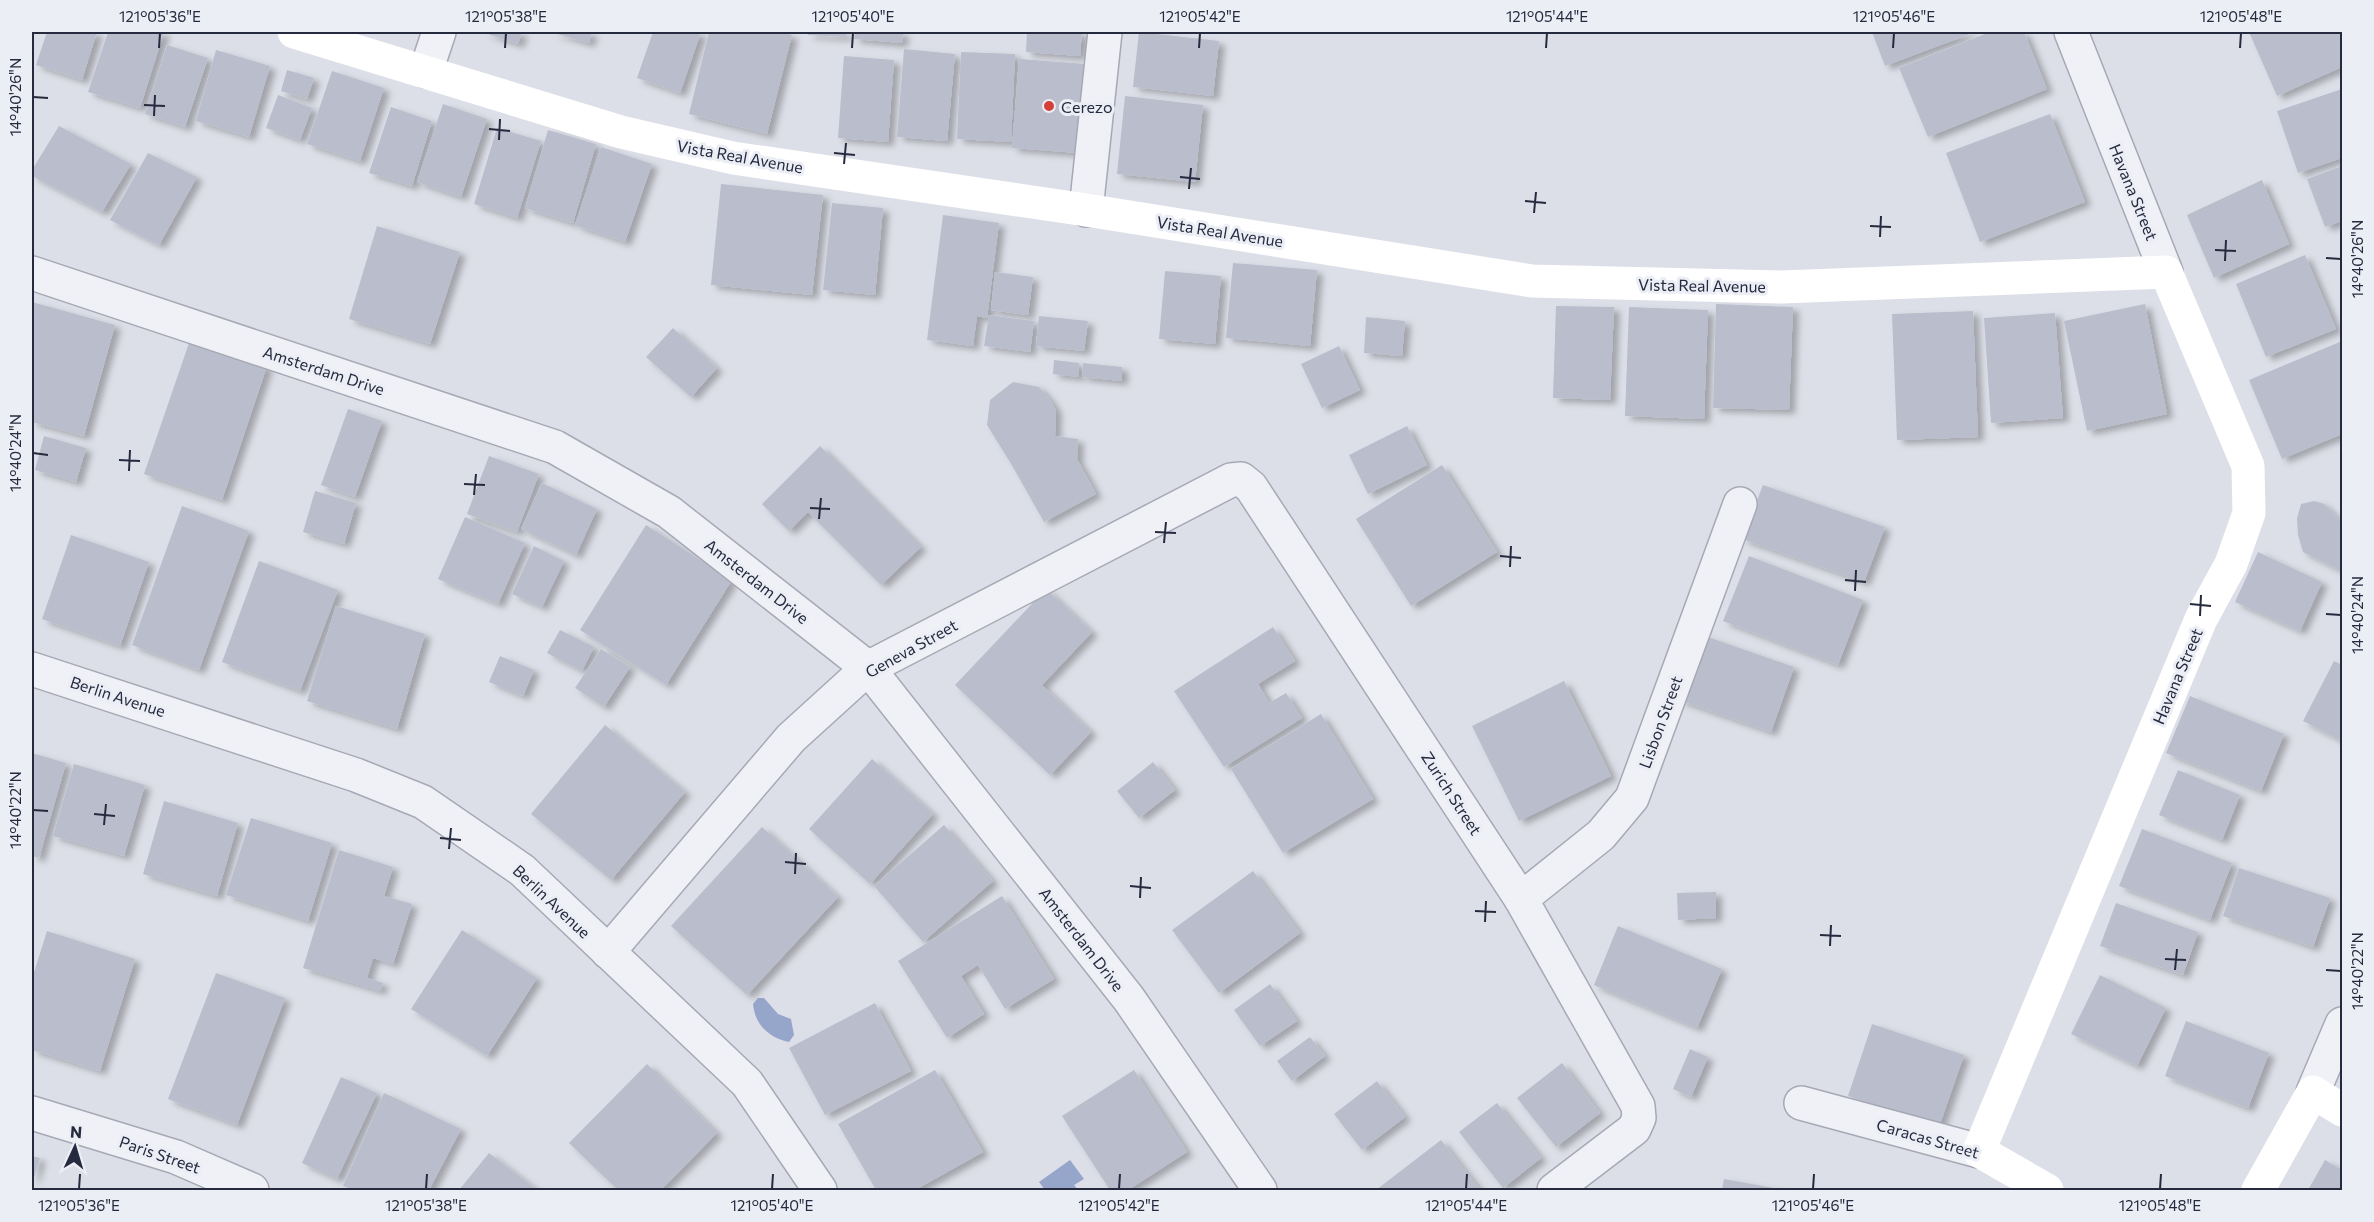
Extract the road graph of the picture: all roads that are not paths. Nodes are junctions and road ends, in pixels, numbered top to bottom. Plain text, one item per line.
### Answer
1 (294, 32) edge
2 (439, 32) edge
3 (1105, 32) edge
4 (2071, 32) edge
5 (426, 71) junction
6 (1086, 210) junction
7 (2166, 272) junction
8 (32, 273) edge
9 (1231, 480) joint
10 (1740, 504) dead end
11 (868, 668) junction
12 (32, 669) edge
13 (1521, 899) junction
14 (608, 952) junction
15 (2343, 1024) edge
16 (2313, 1092) junction
17 (1801, 1103) dead end
18 (2343, 1110) edge
19 (32, 1113) edge
20 (1979, 1151) junction
21 (252, 1191) edge
22 (820, 1191) edge
23 (1260, 1191) edge
24 (1554, 1191) edge
25 (2048, 1191) edge
26 (2258, 1191) edge

1 - 5 street, Vista Real Avenue
2 - 5 street
3 - 6 street
4 - 7 street, Havana Street
5 - 6 street, Vista Real Avenue
6 - 7 street, Vista Real Avenue
7 - 20 street, Havana Street
8 - 11 street, Amsterdam Drive
9 - 11 street, Geneva Street
9 - 13 street, Zurich Street
10 - 13 street, Lisbon Street
11 - 14 street, Geneva Street
11 - 23 street, Amsterdam Drive
12 - 14 street, Berlin Avenue
13 - 24 street, Zurich Street
14 - 22 street, Berlin Avenue
15 - 16 street
16 - 18 street
16 - 26 street
17 - 20 street, Caracas Street
19 - 21 street, Paris Street
20 - 25 street, Caracas Street

